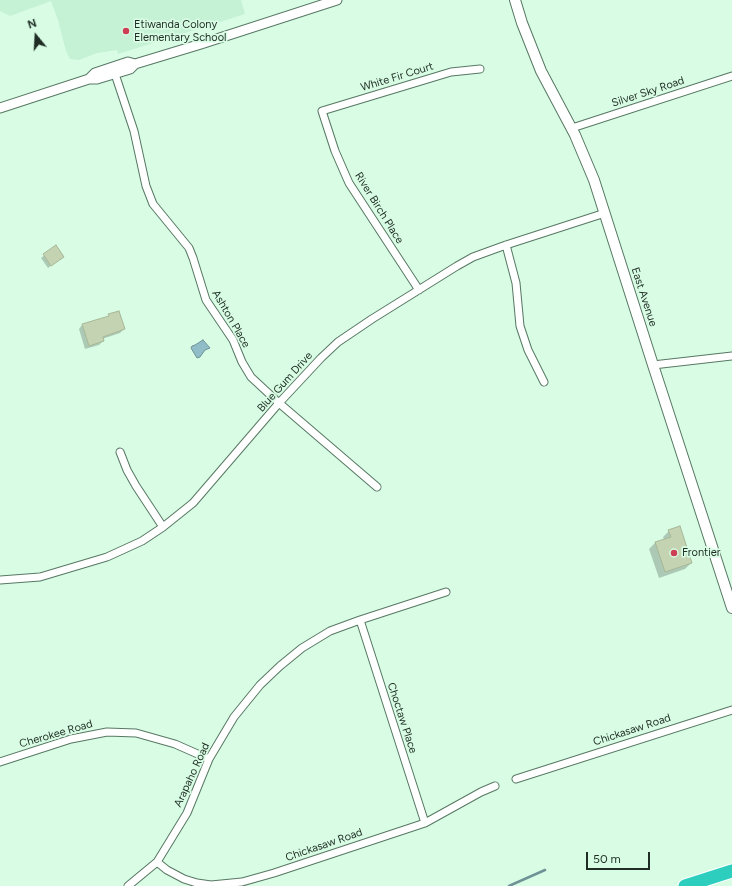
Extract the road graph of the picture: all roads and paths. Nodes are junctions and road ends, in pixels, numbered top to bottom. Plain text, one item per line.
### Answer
1 (337, 0) edge
2 (515, 0) edge
3 (135, 64) junction
4 (480, 69) dead end
5 (116, 74) junction
6 (732, 76) edge
7 (89, 79) junction
8 (0, 108) edge
9 (322, 111) joint
10 (572, 128) junction
11 (605, 213) junction
12 (506, 245) junction
13 (419, 290) junction
14 (732, 356) edge
15 (653, 365) junction
16 (544, 382) dead end
17 (279, 403) junction
18 (120, 452) dead end
19 (377, 487) dead end
20 (164, 527) junction
21 (0, 580) edge
22 (446, 592) dead end
23 (732, 608) edge
24 (360, 620) junction
25 (732, 710) edge
26 (209, 759) junction
27 (0, 762) edge
28 (516, 779) dead end
29 (495, 786) dead end
30 (425, 823) junction
31 (157, 862) junction
32 (732, 871) edge
33 (128, 886) edge
34 (685, 886) edge

1 - 3 street
2 - 10 main road, East Avenue
3 - 5 street
3 - 7 street
4 - 9 street, White Fir Court
5 - 7 street
5 - 17 street, Ashton Place
6 - 10 street, Silver Sky Road
7 - 8 street
9 - 13 street, River Birch Place
10 - 11 main road, East Avenue
11 - 12 street, Blue Gum Drive
11 - 15 main road, East Avenue
12 - 13 street, Blue Gum Drive
12 - 16 street
13 - 17 street, Blue Gum Drive
14 - 15 street
15 - 23 main road, East Avenue
17 - 19 street, Ashton Place
17 - 20 street, Blue Gum Drive
18 - 20 street
20 - 21 street, Blue Gum Drive
22 - 24 street, Arapaho Road
24 - 26 street, Arapaho Road
24 - 30 street, Choctaw Place
25 - 28 street, Chickasaw Road
26 - 27 street, Cherokee Road
26 - 31 street, Arapaho Road
29 - 30 street, Chickasaw Road
30 - 31 street, Chickasaw Road
31 - 33 street, Arapaho Road
32 - 34 highway

